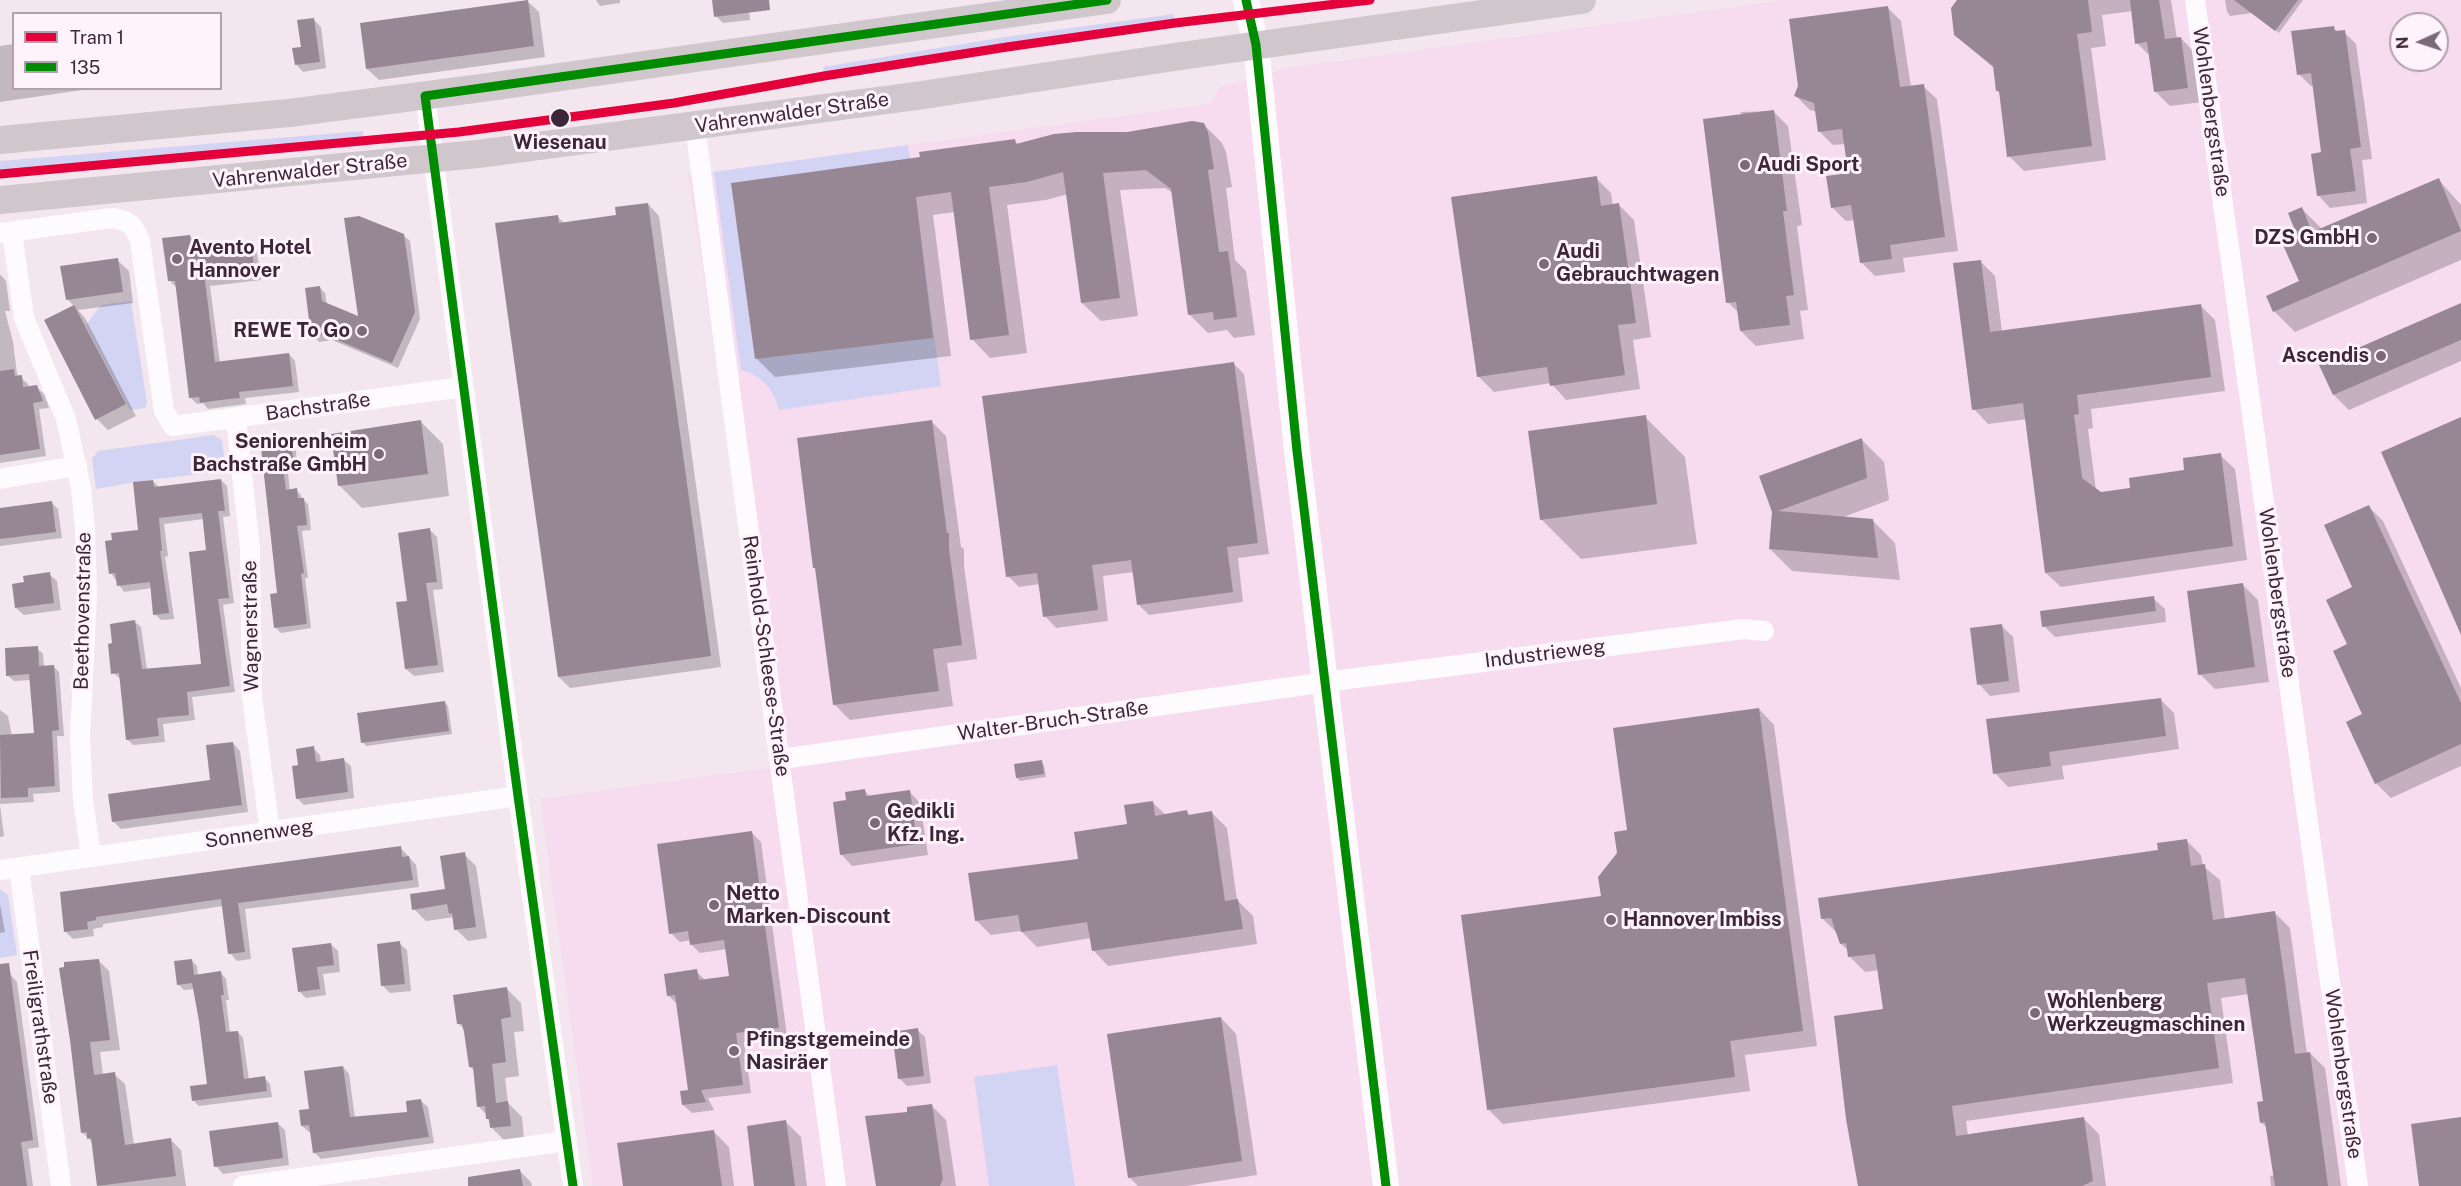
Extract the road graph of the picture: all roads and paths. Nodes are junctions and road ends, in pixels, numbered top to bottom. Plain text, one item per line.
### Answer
1 (1107, 0) edge
2 (1246, 0) edge
3 (1582, 0) edge
4 (2195, 0) edge
5 (1256, 45) junction
6 (425, 96) junction
7 (695, 126) junction
8 (0, 140) edge
9 (432, 158) junction
10 (0, 200) edge
11 (6, 232) edge
12 (463, 387) junction
13 (236, 419) junction
14 (77, 466) junction
15 (0, 479) edge
16 (1764, 631) dead end
17 (1325, 682) junction
18 (781, 759) junction
19 (518, 796) junction
20 (270, 832) junction
21 (91, 856) junction
22 (10, 868) edge
23 (567, 1141) junction
24 (61, 1186) edge
25 (243, 1186) edge
26 (573, 1186) edge
27 (836, 1186) edge
28 (1386, 1186) edge
29 (2358, 1186) edge

1 - 6 main road
2 - 5 street
3 - 5 main road, Vahrenwalder Straße
4 - 29 street, Wohlenbergstraße
5 - 7 main road, Vahrenwalder Straße
5 - 17 street
6 - 8 main road
6 - 9 street
7 - 9 main road, Vahrenwalder Straße
7 - 18 street, Reinhold-Schleese-Straße
9 - 10 main road, Vahrenwalder Straße
9 - 12 street
11 - 13 street, Bachstraße
11 - 14 street, Beethovenstraße
12 - 13 street, Bachstraße
12 - 19 street
13 - 20 street, Wagnerstraße
14 - 15 street
14 - 21 street, Beethovenstraße
16 - 17 street, Industrieweg
17 - 18 street, Walter-Bruch-Straße
17 - 28 street
18 - 27 street, Reinhold-Schleese-Straße
19 - 20 street, Sonnenweg
19 - 23 street
20 - 21 street, Sonnenweg
21 - 22 street, Sonnenweg
22 - 24 street, Freiligrathstraße
23 - 25 street
23 - 26 street

